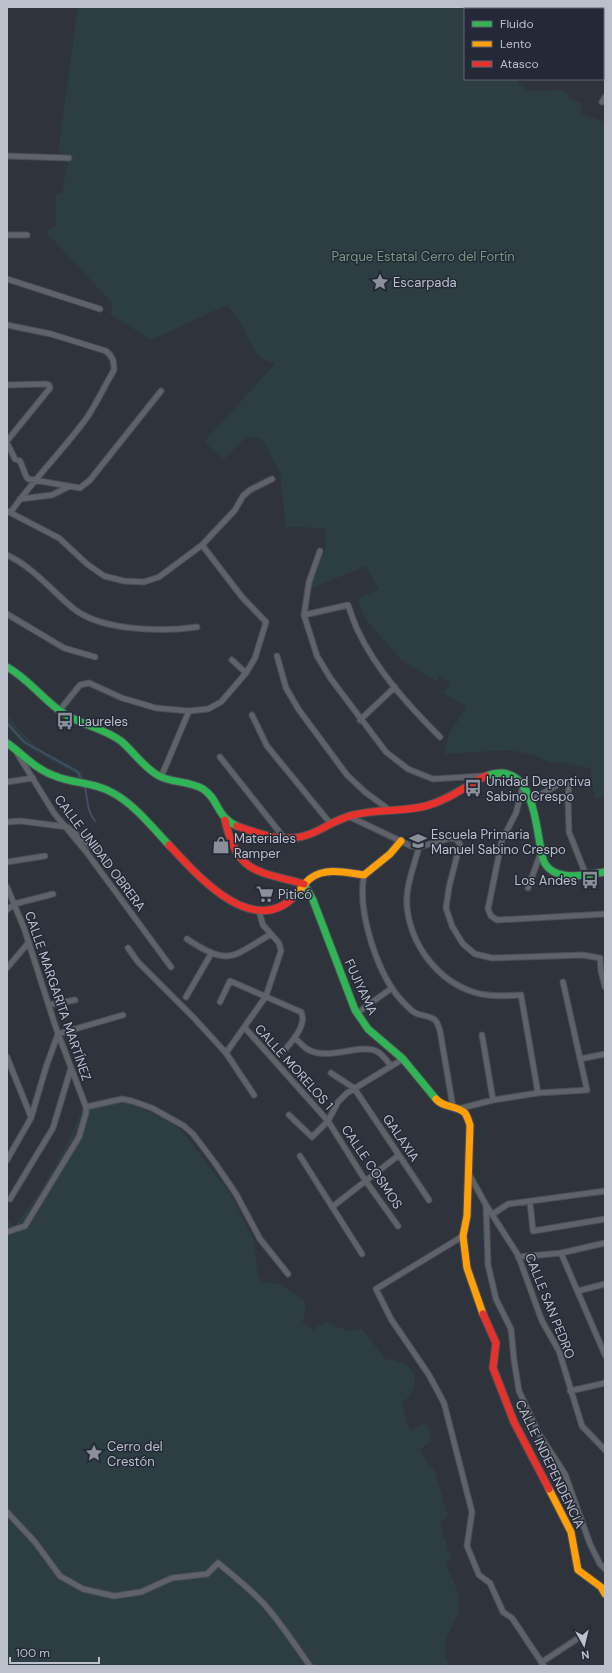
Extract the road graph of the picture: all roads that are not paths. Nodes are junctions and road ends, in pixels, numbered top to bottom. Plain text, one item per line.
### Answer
1 (605, 97) edge
2 (602, 102) dead end
3 (7, 156) edge
4 (68, 158) dead end
5 (7, 235) edge
6 (27, 235) dead end
7 (7, 279) edge
8 (100, 309) dead end
9 (7, 325) edge
10 (7, 385) edge
11 (161, 391) dead end
12 (7, 442) edge
13 (272, 479) dead end
14 (35, 480) junction
15 (68, 487) junction
16 (20, 499) junction
17 (9, 512) edge
18 (202, 545) junction
19 (320, 551) dead end
20 (7, 555) edge
21 (7, 614) edge
22 (304, 615) junction
23 (197, 627) dead end
24 (277, 656) dead end
25 (95, 657) dead end
26 (232, 660) dead end
27 (7, 667) edge
28 (246, 673) junction
29 (395, 687) junction
30 (189, 711) junction
31 (59, 712) junction
32 (252, 715) dead end
33 (360, 720) junction
34 (440, 737) dead end
35 (10, 745) edge
36 (220, 757) dead end
37 (484, 776) junction
38 (160, 777) junction
39 (33, 778) junction
40 (7, 782) edge
41 (523, 784) junction
42 (530, 801) junction
43 (391, 811) junction
44 (348, 816) junction
45 (225, 820) junction
46 (7, 822) edge
47 (330, 823) junction
48 (64, 826) junction
49 (285, 839) junction
50 (401, 841) junction
51 (419, 847) junction
52 (541, 851) junction
53 (44, 856) dead end
54 (7, 862) edge
55 (110, 862) dead end
56 (605, 872) edge
57 (364, 875) junction
58 (586, 875) junction
59 (304, 884) junction
60 (7, 887) edge
61 (528, 888) dead end
62 (54, 894) dead end
63 (14, 904) junction
64 (7, 910) edge
65 (259, 911) junction
66 (605, 914) edge
67 (271, 934) junction
68 (188, 939) dead end
69 (28, 942) junction
70 (128, 948) dead end
71 (211, 954) junction
72 (603, 957) edge
73 (171, 967) dead end
74 (7, 968) edge
75 (603, 972) edge
76 (563, 982) dead end
77 (605, 986) edge
78 (392, 988) junction
79 (266, 996) junction
80 (186, 998) dead end
81 (74, 1000) dead end
82 (220, 1002) dead end
83 (49, 1005) junction
84 (357, 1013) junction
85 (123, 1015) dead end
86 (245, 1028) junction
87 (58, 1034) junction
88 (482, 1035) dead end
89 (295, 1038) junction
90 (226, 1053) junction
91 (282, 1053) dead end
92 (605, 1054) edge
93 (7, 1057) edge
94 (402, 1059) junction
95 (580, 1059) junction
96 (391, 1066) junction
97 (71, 1067) junction
98 (331, 1073) dead end
99 (354, 1088) junction
100 (538, 1093) junction
101 (254, 1094) dead end
102 (493, 1100) junction
103 (86, 1107) junction
104 (456, 1108) junction
105 (289, 1115) dead end
106 (31, 1118) junction
107 (328, 1121) junction
108 (399, 1155) junction
109 (300, 1156) dead end
110 (7, 1160) edge
111 (468, 1173) junction
112 (365, 1180) junction
113 (605, 1191) edge
114 (10, 1199) dead end
115 (429, 1200) dead end
116 (530, 1202) junction
117 (486, 1205) junction
118 (332, 1207) junction
119 (493, 1214) junction
120 (605, 1219) edge
121 (398, 1226) dead end
122 (7, 1232) edge
123 (463, 1236) junction
124 (605, 1243) edge
125 (561, 1253) junction
126 (362, 1254) dead end
127 (518, 1257) junction
128 (288, 1274) dead end
129 (605, 1284) edge
130 (578, 1292) junction
131 (605, 1355) edge
132 (605, 1383) edge
133 (570, 1391) junction
134 (605, 1450) edge
135 (7, 1512) edge
136 (605, 1569) edge
137 (605, 1594) edge
138 (580, 1637) dead end
139 (543, 1664) edge
140 (310, 1666) edge

1 - 2 street
3 - 4 street
5 - 6 street
7 - 8 street
9 - 14 street
10 - 12 street
11 - 15 street
12 - 14 street
13 - 18 street
14 - 15 street
14 - 16 street
15 - 16 street
16 - 17 street
17 - 18 street
18 - 28 street
19 - 22 street
20 - 23 street
21 - 25 street
22 - 29 street
22 - 33 street
24 - 43 street
26 - 28 street
27 - 31 street
28 - 30 street
29 - 33 street
29 - 34 street
30 - 31 street
30 - 38 street
31 - 38 street
32 - 47 street
33 - 37 street
35 - 39 street, CALLE UNIDAD OBRERA
35 - 65 street
36 - 49 street
37 - 41 street
37 - 43 street
38 - 45 street
39 - 40 street
39 - 48 street, CALLE UNIDAD OBRERA
41 - 42 street
41 - 66 street
42 - 52 street
42 - 58 street
43 - 44 street
44 - 47 street
44 - 50 street
45 - 49 street
45 - 59 street
46 - 48 street
47 - 49 street
48 - 55 street
48 - 73 street, CALLE UNIDAD OBRERA
50 - 51 street
50 - 57 street
51 - 72 street
51 - 100 street
52 - 58 street
52 - 61 street
53 - 54 street
56 - 58 street
57 - 59 street
57 - 78 street
59 - 65 street
59 - 84 street, FUJIYAMA
60 - 63 street, CALLE MARGARITA MARTÍNEZ
62 - 63 street
63 - 64 street
63 - 69 street, CALLE MARGARITA MARTÍNEZ
65 - 67 street, CALLE MORELOS 1
67 - 71 street
67 - 79 street, CALLE MORELOS 1
68 - 71 street
69 - 74 street
69 - 83 street, CALLE MARGARITA MARTÍNEZ
70 - 90 street
71 - 80 street
72 - 75 street
75 - 77 street
76 - 95 street
78 - 84 street
78 - 104 street
79 - 82 street
79 - 86 street, CALLE MORELOS 1
79 - 89 street
81 - 83 street
83 - 87 street, CALLE MARGARITA MARTÍNEZ
84 - 94 street, FUJIYAMA
85 - 87 street
86 - 90 street, CALLE MORELOS 1
86 - 107 street, CALLE MORELOS 1
87 - 97 street, CALLE MARGARITA MARTÍNEZ
87 - 106 street
88 - 102 street
89 - 91 street
89 - 96 street
90 - 101 street
92 - 95 street
93 - 106 street
94 - 96 street
94 - 104 street, FUJIYAMA
95 - 100 street
96 - 99 street
97 - 103 street, CALLE MARGARITA MARTÍNEZ
97 - 114 street
98 - 99 street
99 - 107 street
99 - 108 street, GALAXIA
100 - 102 street
102 - 104 street
103 - 122 street, CALLE MARGARITA MARTÍNEZ
103 - 128 street
104 - 111 street, CALLE INDEPENDENCIA
105 - 107 street
106 - 110 street
107 - 112 street, CALLE COSMOS
108 - 112 street
108 - 115 street, GALAXIA
109 - 118 street
111 - 117 street, CALLE SAN PEDRO
111 - 123 street, CALLE INDEPENDENCIA
112 - 118 street
112 - 121 street, CALLE COSMOS
113 - 116 street
116 - 119 street
116 - 120 street
117 - 119 street, CALLE SAN PEDRO
117 - 136 street
118 - 126 street
119 - 127 street, CALLE SAN PEDRO
123 - 137 street, CALLE INDEPENDENCIA
123 - 139 street
124 - 125 street
125 - 127 street
125 - 130 street
127 - 133 street, CALLE SAN PEDRO
129 - 130 street
130 - 131 street
132 - 133 street
133 - 134 street, CALLE SAN PEDRO
135 - 140 street
138 - 139 street

